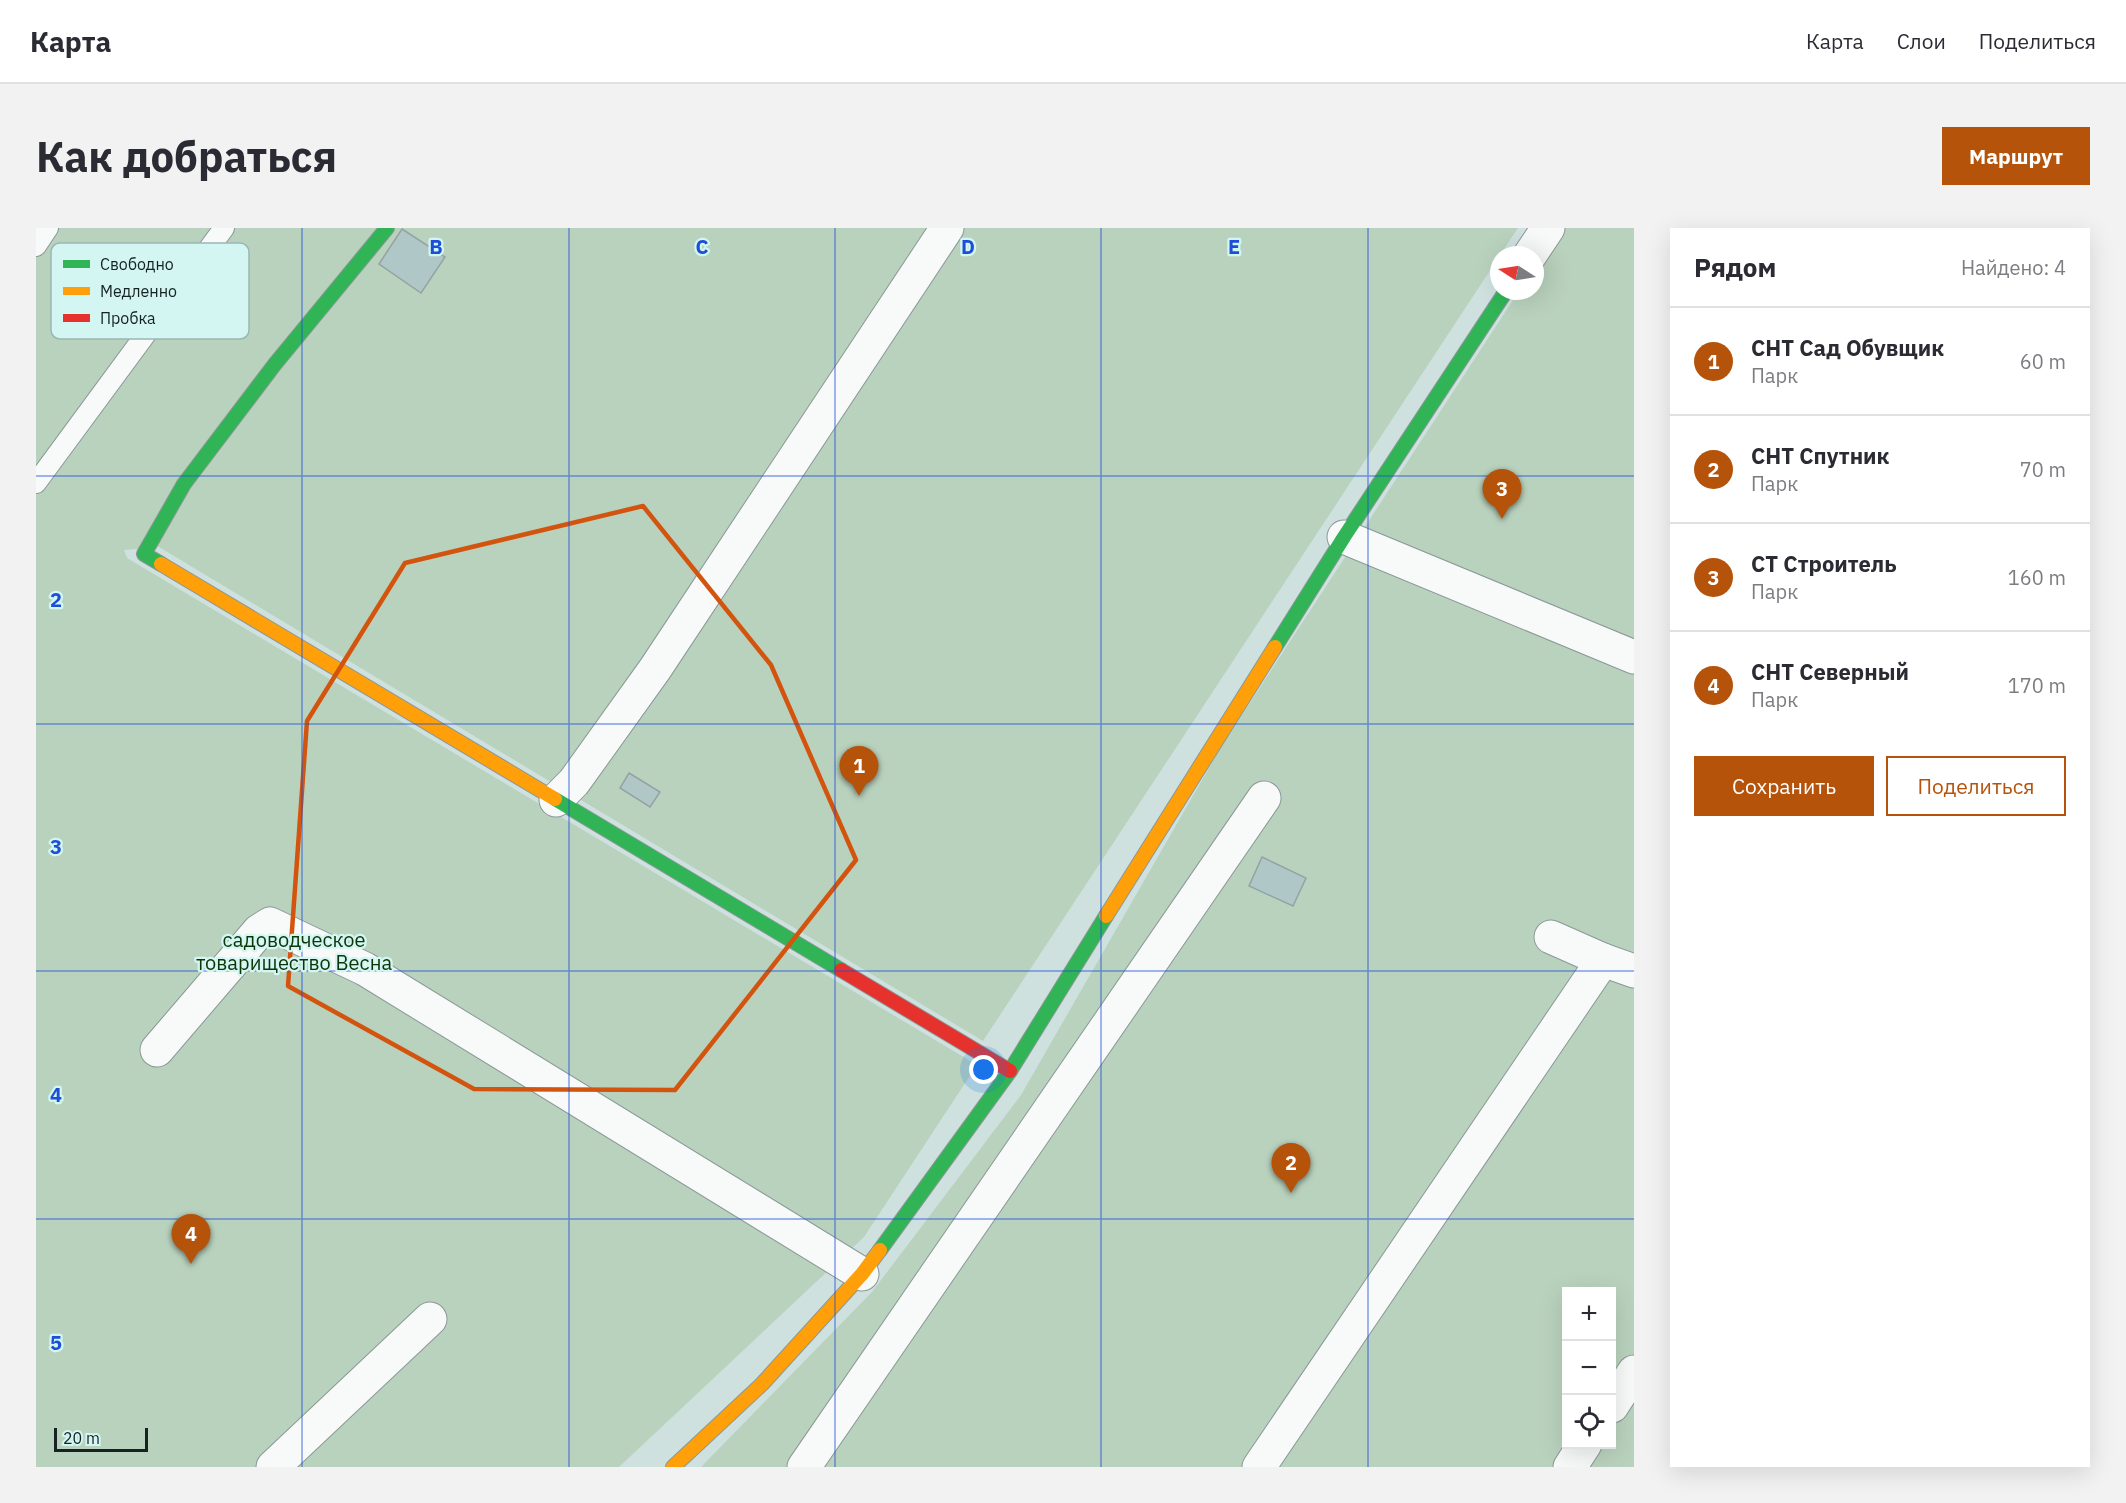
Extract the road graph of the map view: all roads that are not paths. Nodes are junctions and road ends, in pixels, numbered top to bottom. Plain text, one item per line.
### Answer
1 (46, 228) edge
2 (224, 228) edge
3 (387, 228) edge
4 (947, 228) edge
5 (1548, 228) edge
6 (213, 243) edge
7 (36, 244) edge
8 (1536, 246) edge
9 (1500, 300) edge
10 (142, 339) edge
11 (36, 483) edge
12 (1344, 537) junction
13 (1634, 657) edge
14 (1264, 798) dead end
15 (556, 800) junction
16 (1551, 937) dead end
17 (1604, 960) junction
18 (1634, 971) edge
19 (156, 1050) dead end
20 (1010, 1071) junction
21 (862, 1274) junction
22 (430, 1319) dead end
23 (1634, 1372) edge
24 (1616, 1399) edge
25 (1582, 1449) edge
26 (273, 1467) edge
27 (673, 1467) edge
28 (804, 1467) edge
29 (1259, 1467) edge
30 (1570, 1467) edge

1 - 7 lane
2 - 6 lane
3 - 15 street
4 - 15 street
5 - 8 street
9 - 12 street
10 - 11 lane
12 - 13 street
12 - 20 street
14 - 28 street
15 - 20 street
16 - 17 street
17 - 18 street
17 - 29 street
19 - 21 street
20 - 21 street
21 - 27 street
22 - 26 street
23 - 24 street
25 - 30 street

